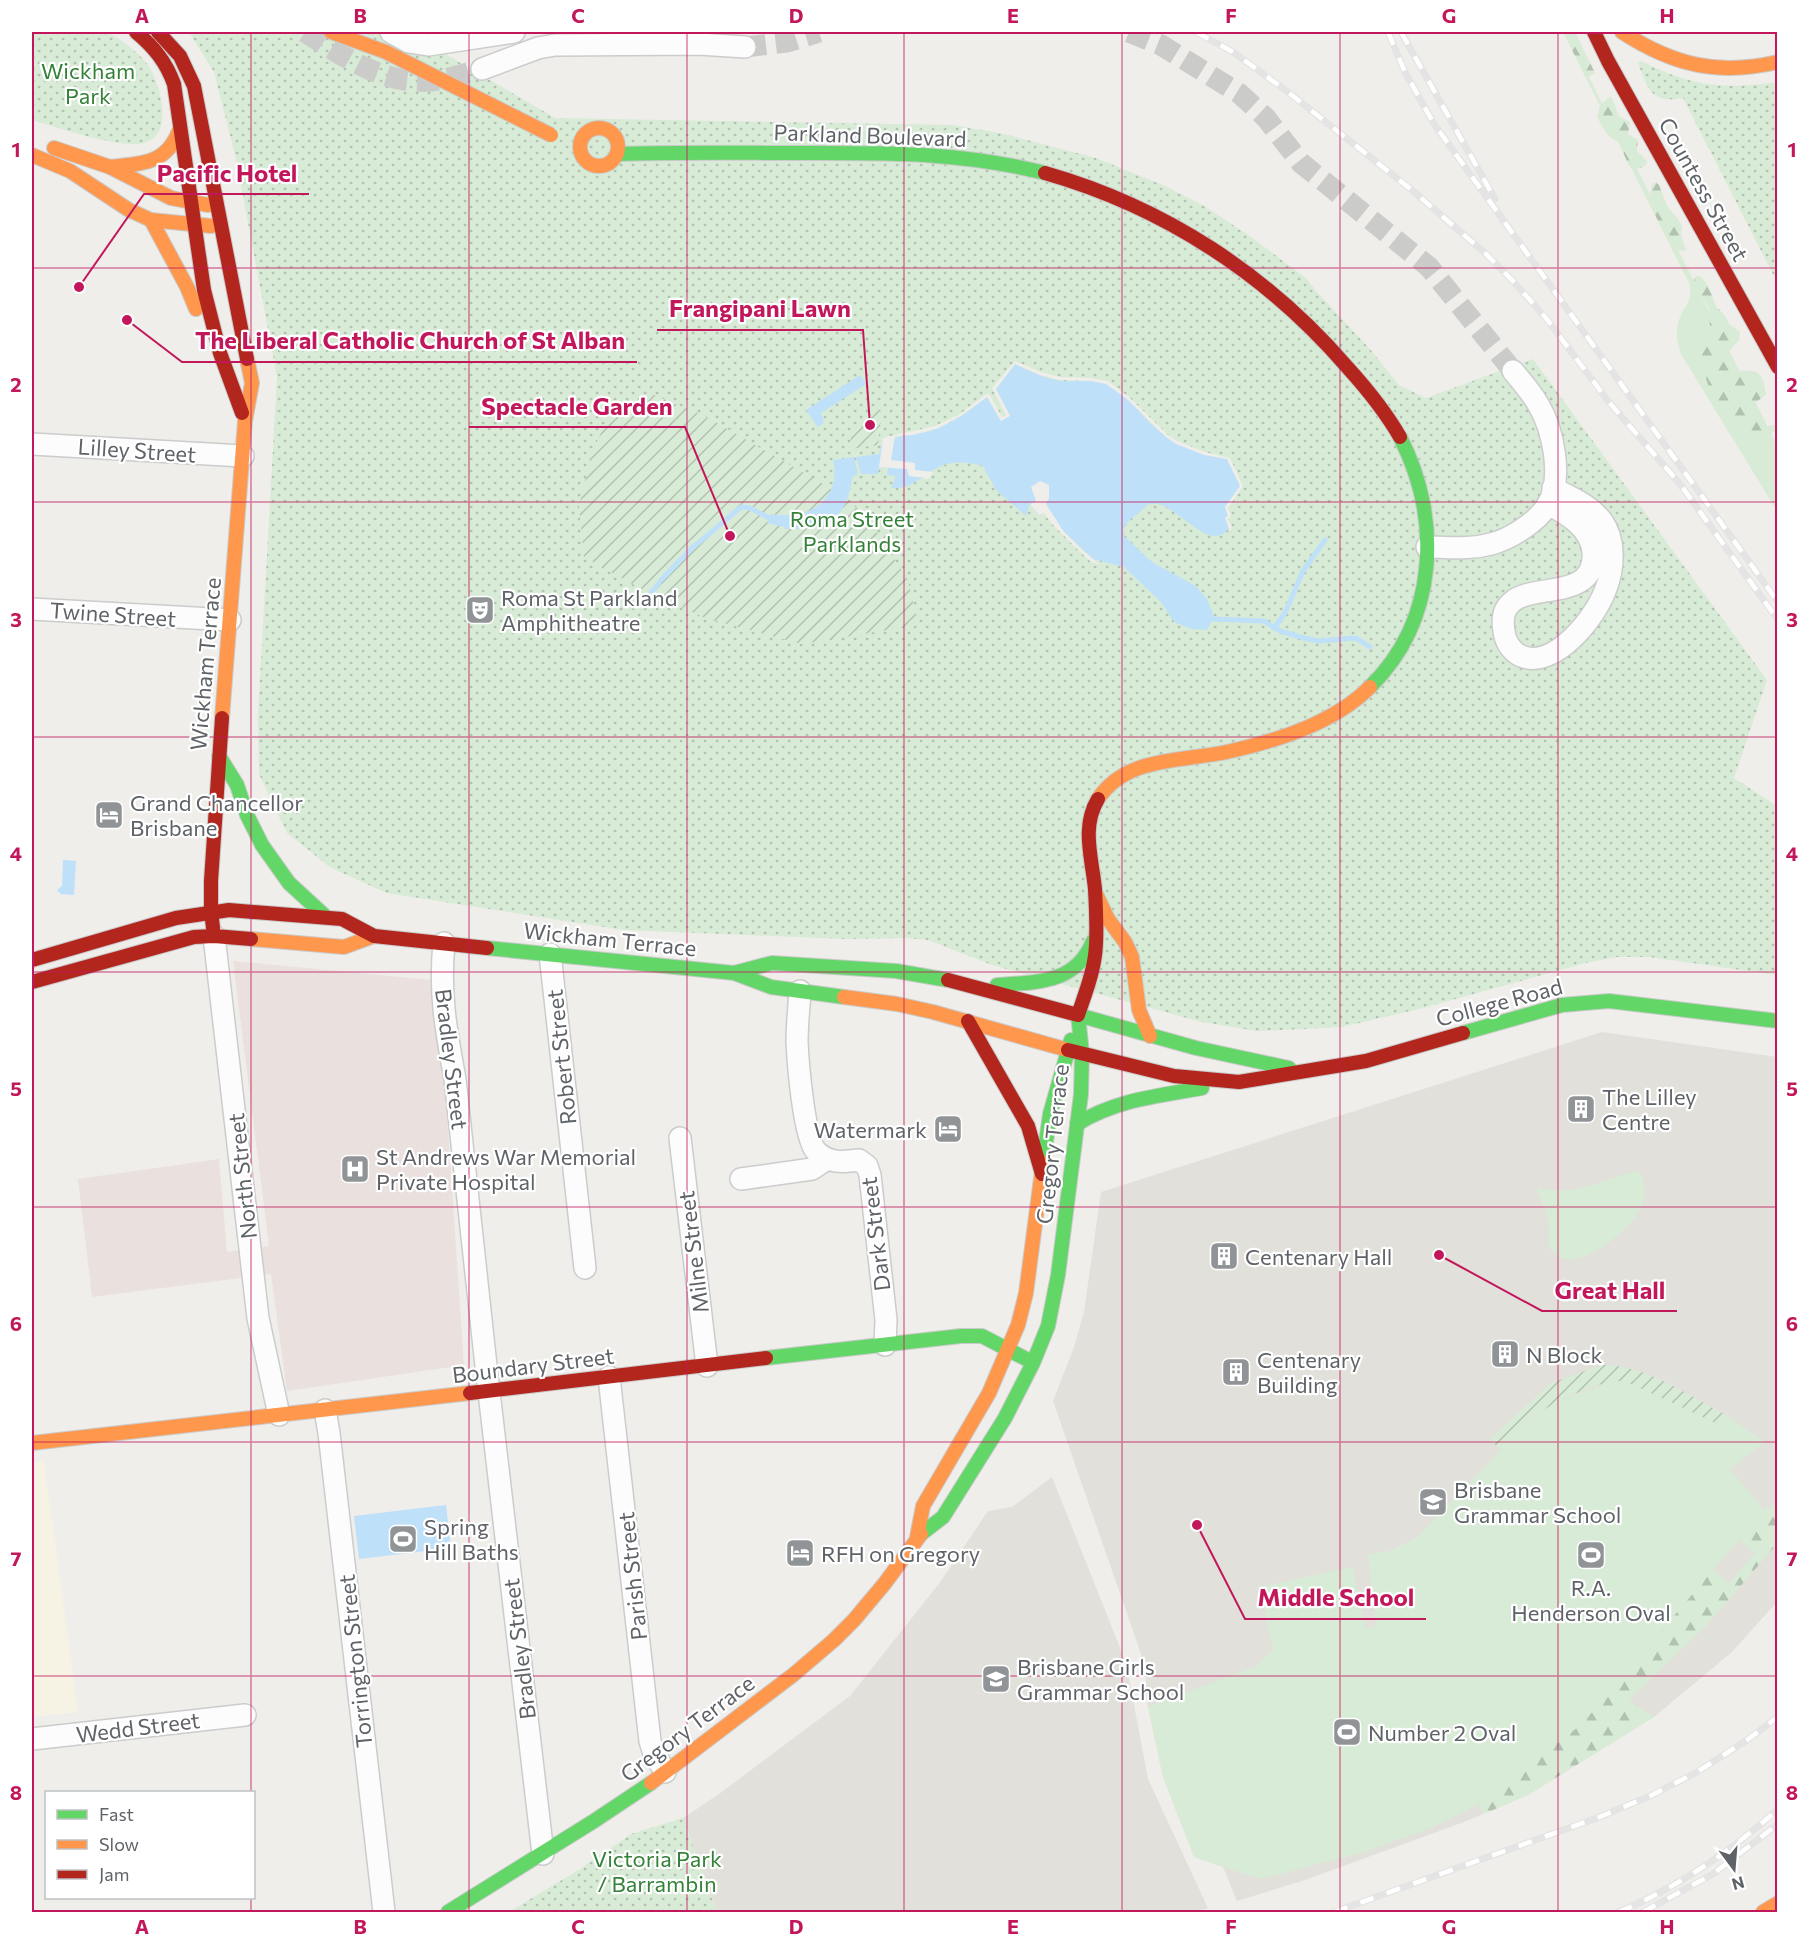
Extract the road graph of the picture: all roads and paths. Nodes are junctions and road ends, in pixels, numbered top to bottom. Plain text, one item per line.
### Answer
1 (136, 32) edge
2 (158, 32) edge
3 (330, 32) edge
4 (391, 32) edge
5 (514, 32) edge
6 (1594, 32) edge
7 (1622, 32) edge
8 (740, 38) tunnel mouth
9 (1778, 62) edge
10 (482, 69) tunnel mouth
11 (180, 131) junction
12 (43, 144) dead end
13 (579, 148) junction
14 (617, 154) junction
15 (32, 155) edge
16 (110, 167) junction
17 (190, 201) junction
18 (216, 207) junction
19 (151, 220) junction
20 (194, 225) junction
21 (220, 227) junction
22 (219, 344) junction
23 (1778, 367) edge
24 (1513, 371) tunnel mouth
25 (245, 421) junction
26 (32, 444) edge
27 (243, 456) junction
28 (1550, 496) junction
29 (1427, 547) junction
30 (32, 609) edge
31 (230, 620) junction
32 (219, 756) junction
33 (1095, 891) junction
34 (211, 911) junction
35 (326, 917) junction
36 (1095, 933) junction
37 (214, 936) junction
38 (374, 936) junction
39 (444, 943) junction
40 (550, 954) junction
41 (32, 960) edge
42 (734, 973) junction
43 (32, 982) edge
44 (979, 987) junction
45 (800, 991) junction
46 (1078, 1015) junction
47 (1778, 1020) edge
48 (968, 1021) junction
49 (1150, 1035) junction
50 (1068, 1050) junction
51 (1082, 1053) junction
52 (1305, 1071) junction
53 (1239, 1082) junction
54 (1077, 1124) junction
55 (680, 1138) dead end
56 (827, 1159) junction
57 (1042, 1174) junction
58 (741, 1179) dead end
59 (585, 1268) dead end
60 (885, 1345) junction
61 (1009, 1349) junction
62 (1034, 1363) junction
63 (707, 1366) junction
64 (609, 1377) junction
65 (489, 1391) junction
66 (325, 1410) junction
67 (279, 1415) junction
68 (32, 1443) edge
69 (917, 1537) junction
70 (245, 1715) dead end
71 (32, 1739) edge
72 (665, 1772) junction
73 (543, 1854) junction
74 (1778, 1903) edge
75 (384, 1912) edge
76 (448, 1912) edge
77 (1763, 1912) edge

1 - 11 main road, Wickham Terrace
2 - 18 main road, Wickham Terrace
3 - 13 main road, bridge
4 - 5 street
6 - 23 main road, Countess Street
7 - 9 main road
8 - 10 street
11 - 16 main road
11 - 17 main road, Wickham Terrace
12 - 16 main road
13 - 14 main road
13 - 14 main road
14 - 29 main road, Parkland Boulevard
15 - 19 main road
16 - 17 main road
17 - 18 main road
17 - 20 main road, Wickham Terrace
18 - 21 main road, Wickham Terrace
19 - 20 main road
19 - 22 main road
20 - 21 main road
20 - 22 main road, Wickham Terrace
21 - 25 main road, Wickham Terrace
22 - 25 main road, Wickham Terrace
24 - 28 street
25 - 27 main road, Wickham Terrace
26 - 27 street, Lilley Street
27 - 31 main road, Wickham Terrace
28 - 28 street
28 - 29 street
29 - 33 main road, Parkland Boulevard
30 - 31 street, Twine Street
31 - 32 main road, Wickham Terrace
32 - 34 main road, Wickham Terrace
32 - 35 main road
33 - 36 main road, Parkland Boulevard
33 - 49 main road, Parkland Boulevard
34 - 35 main road, Wickham Terrace
34 - 37 main road, Wickham Terrace
34 - 41 main road
35 - 38 main road, Wickham Terrace
36 - 44 main road
36 - 46 main road, Parkland Boulevard
37 - 38 main road, Wickham Terrace
37 - 43 main road
37 - 67 street, North Street
38 - 39 main road, Wickham Terrace
39 - 40 main road, Wickham Terrace
39 - 65 street, Bradley Street
40 - 42 main road, Wickham Terrace
40 - 59 street, Robert Street
42 - 44 main road, Wickham Terrace
42 - 45 main road, Wickham Terrace
44 - 46 main road, Wickham Terrace
45 - 48 main road, Wickham Terrace
45 - 56 street
46 - 49 main road, College Road
46 - 50 main road, Gregory Terrace
46 - 51 main road, Gregory Terrace
47 - 52 main road, College Road
48 - 50 main road, Wickham Terrace
48 - 57 main road
49 - 52 main road, College Road
50 - 51 main road, College Road
50 - 57 main road, Gregory Terrace
51 - 53 main road, College Road
51 - 54 main road, Gregory Terrace
52 - 53 main road, College Road
53 - 54 main road
54 - 62 main road, Gregory Terrace
55 - 63 street, Milne Street
56 - 58 street, Dark Street
56 - 60 street, Dark Street
57 - 61 main road, Gregory Terrace
60 - 61 main road, Boundary Street
60 - 63 main road, Boundary Street
61 - 62 main road, Boundary Street
61 - 69 main road, Gregory Terrace
62 - 69 main road, Gregory Terrace
63 - 64 main road, Boundary Street
64 - 65 main road, Boundary Street
64 - 72 street, Parish Street
65 - 66 main road, Boundary Street
65 - 73 street, Bradley Street
66 - 67 main road, Boundary Street
66 - 75 street, Torrington Street
67 - 68 main road, Boundary Street
69 - 72 main road, Gregory Terrace
70 - 71 street, Wedd Street
72 - 73 main road, Gregory Terrace
73 - 76 main road, Gregory Terrace
74 - 77 main road

